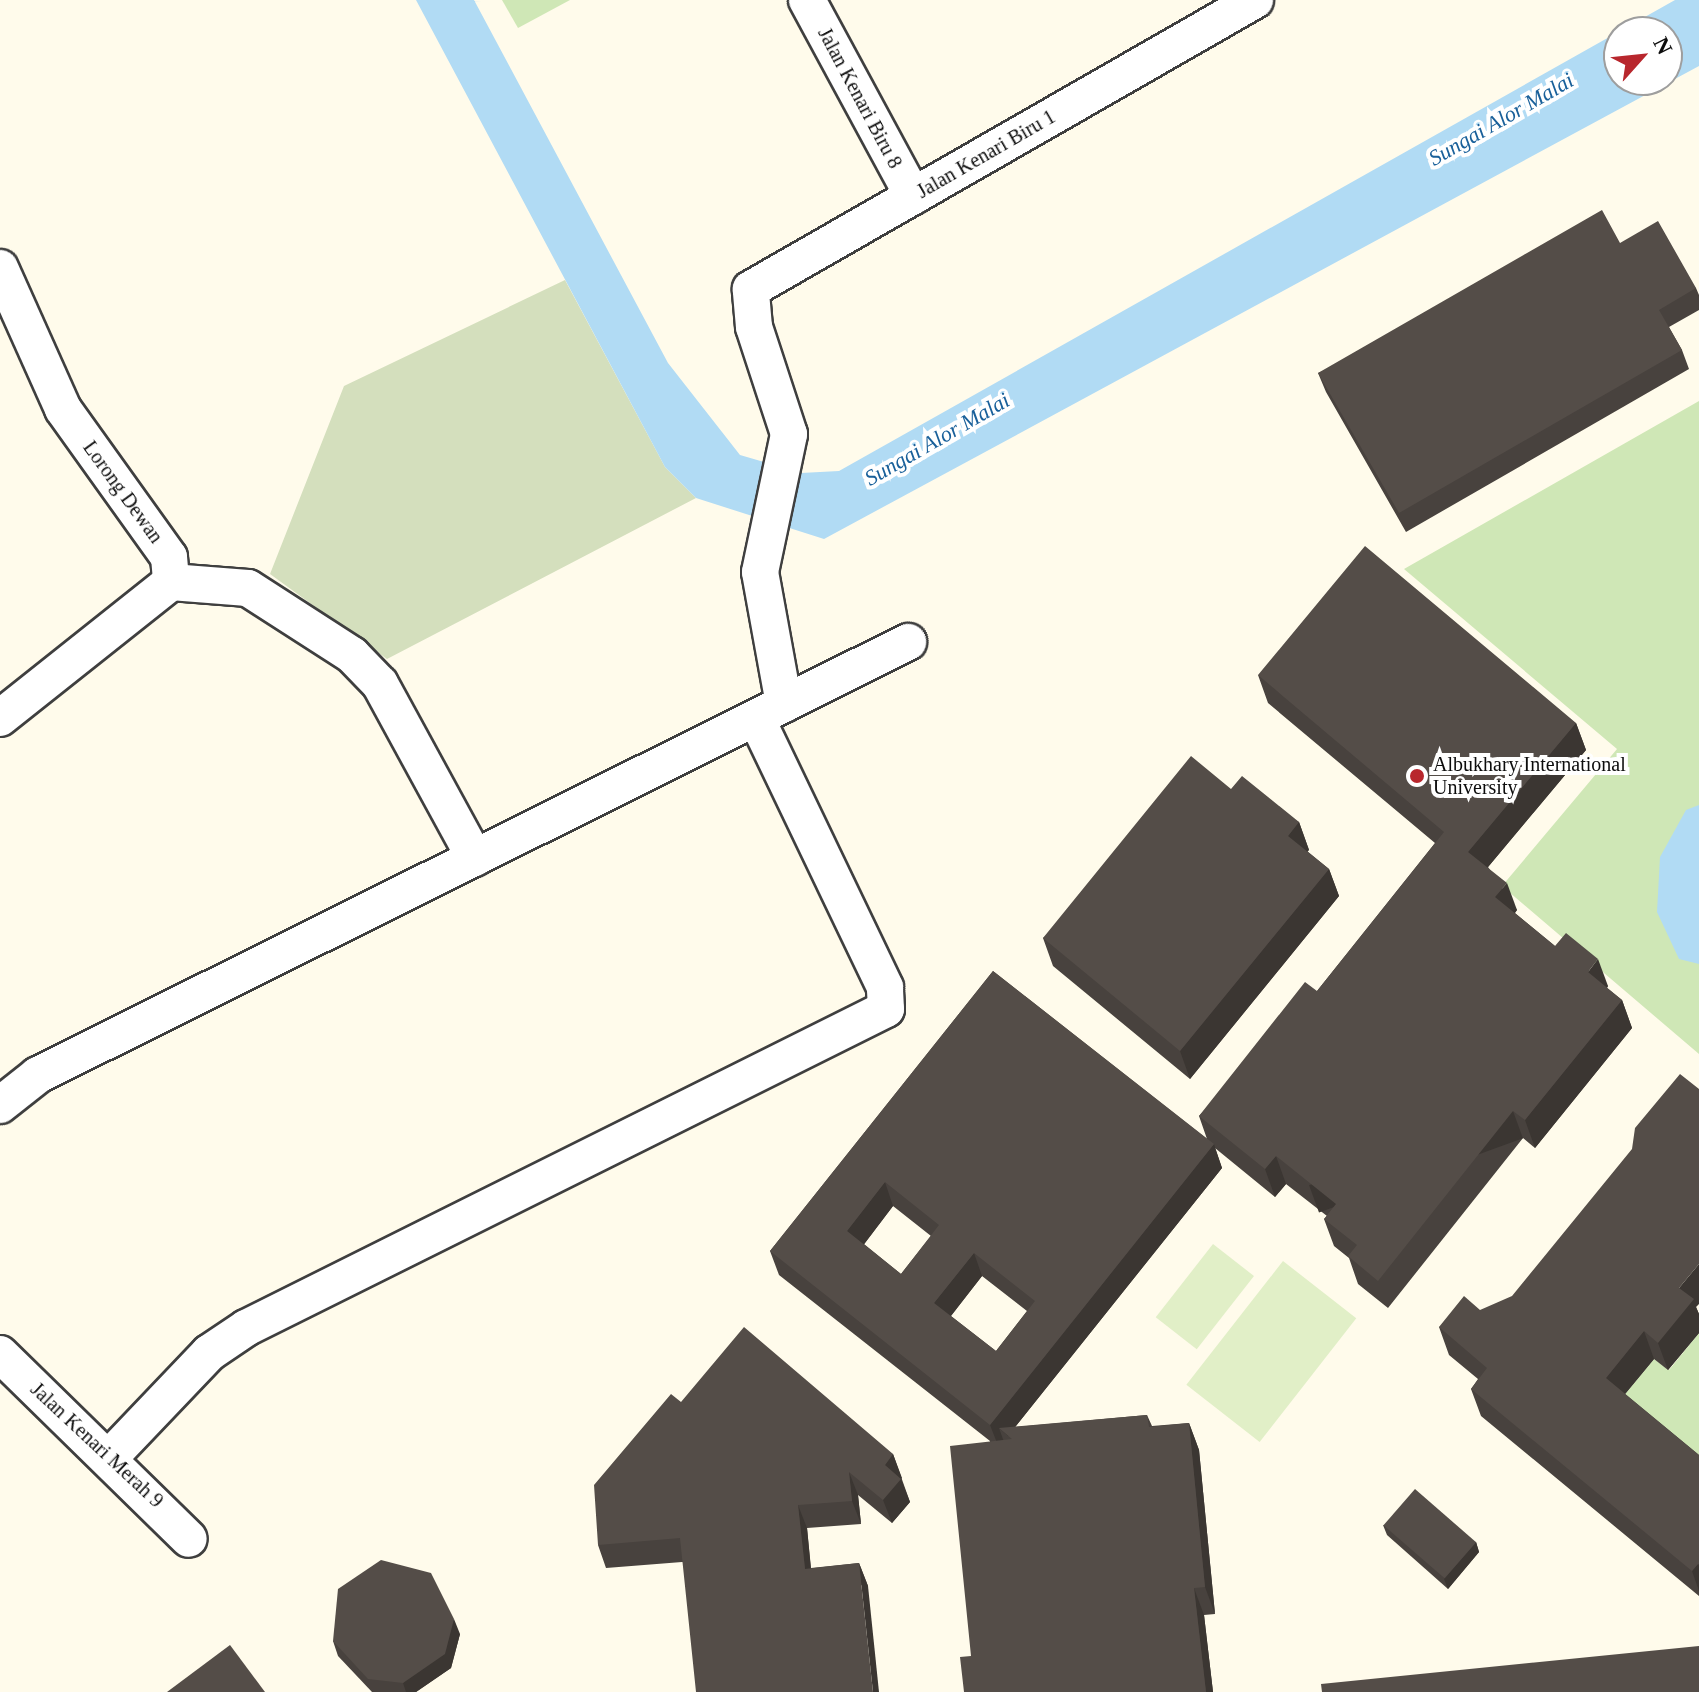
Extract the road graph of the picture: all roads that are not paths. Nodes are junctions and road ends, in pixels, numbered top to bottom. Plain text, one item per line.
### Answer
1 (807, 0) edge
2 (1255, 0) edge
3 (1205, 12) edge
4 (913, 196) junction
5 (0, 268) edge
6 (171, 582) junction
7 (908, 642) dead end
8 (770, 711) junction
9 (0, 718) edge
10 (475, 858) junction
11 (0, 1105) edge
12 (0, 1354) edge
13 (110, 1457) junction
14 (189, 1539) dead end

1 - 4 street, Jalan Kenari Biru 8
2 - 3 street, Jalan Kenari Biru 1
3 - 4 street, Jalan Kenari Biru 1
4 - 8 street, Jalan Kenari Biru 1
5 - 6 street, Lorong Dewan
6 - 9 street
6 - 10 street
7 - 8 street
8 - 10 street
8 - 13 street, Jalan Kenari Biru 1
10 - 11 street
12 - 13 street, Jalan Kenari Merah 9
13 - 14 street, Jalan Kenari Merah 9

